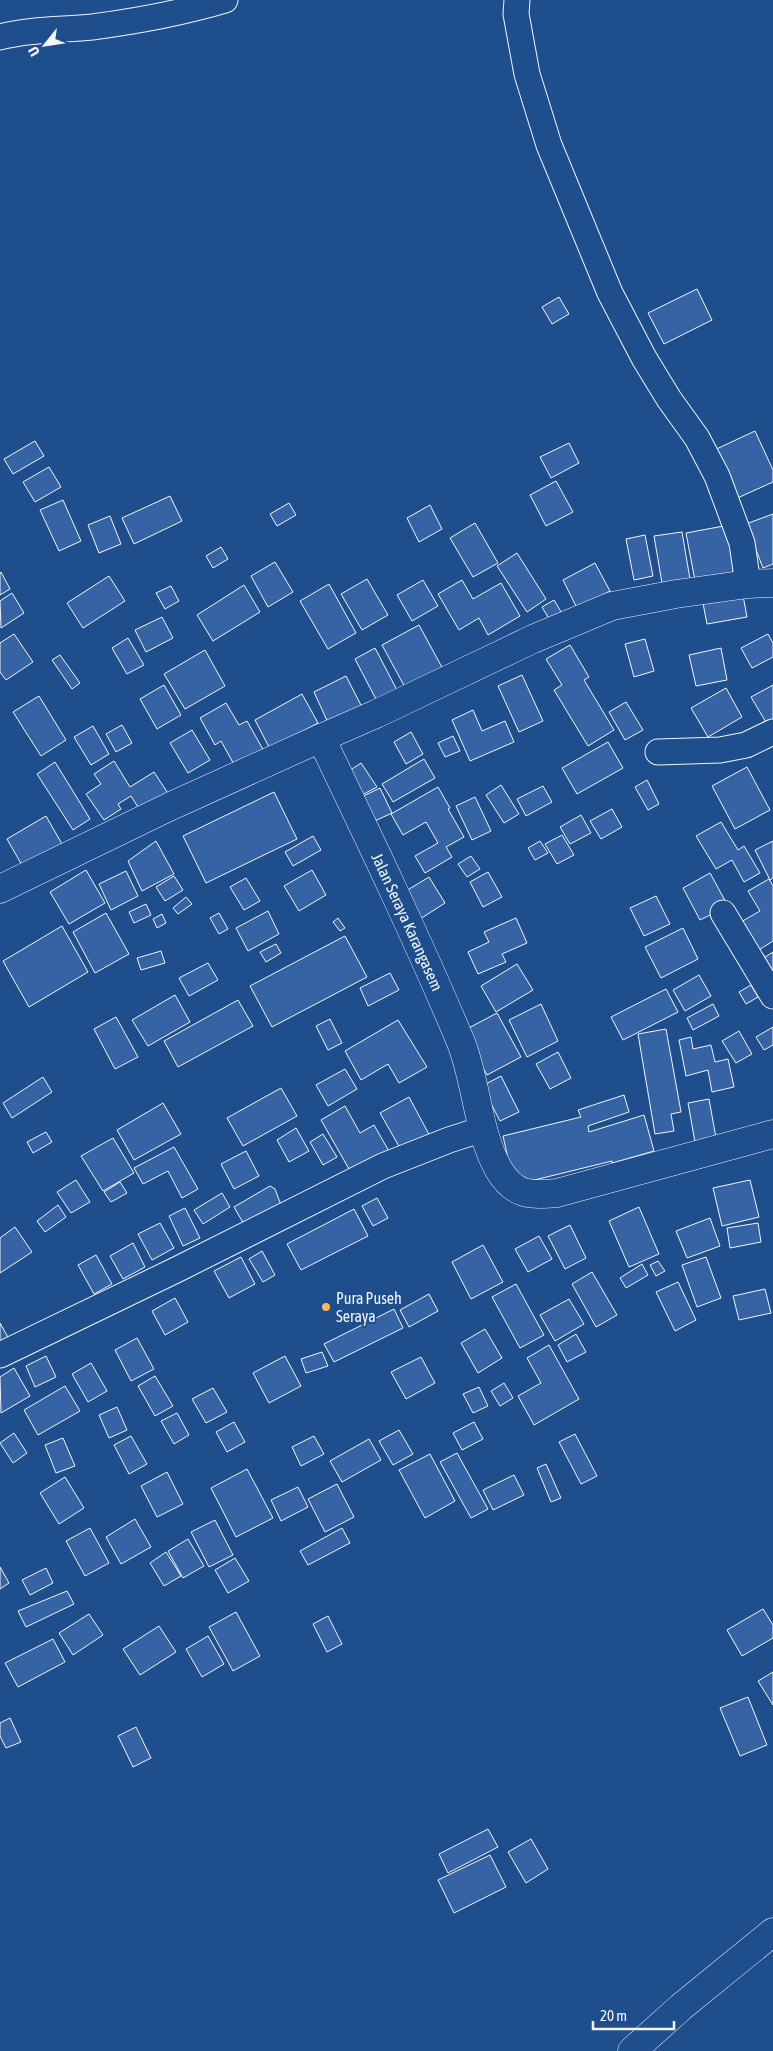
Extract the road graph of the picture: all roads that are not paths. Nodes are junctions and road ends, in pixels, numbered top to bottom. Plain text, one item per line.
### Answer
1 (225, 0) edge
2 (517, 0) edge
3 (0, 36) edge
4 (761, 583) edge
5 (773, 732) edge
6 (321, 738) junction
7 (658, 752) dead end
8 (0, 889) edge
9 (723, 913) dead end
10 (773, 996) edge
11 (483, 1129) junction
12 (773, 1134) edge
13 (0, 1355) edge
14 (773, 1932) edge
15 (632, 2051) edge

1 - 3 street
2 - 4 street
4 - 6 street
5 - 7 street
6 - 8 street
6 - 11 street, Jalan Seraya Karangasem
9 - 10 street
11 - 12 street, Jalan Seraya Karangasem
11 - 13 street
14 - 15 street

